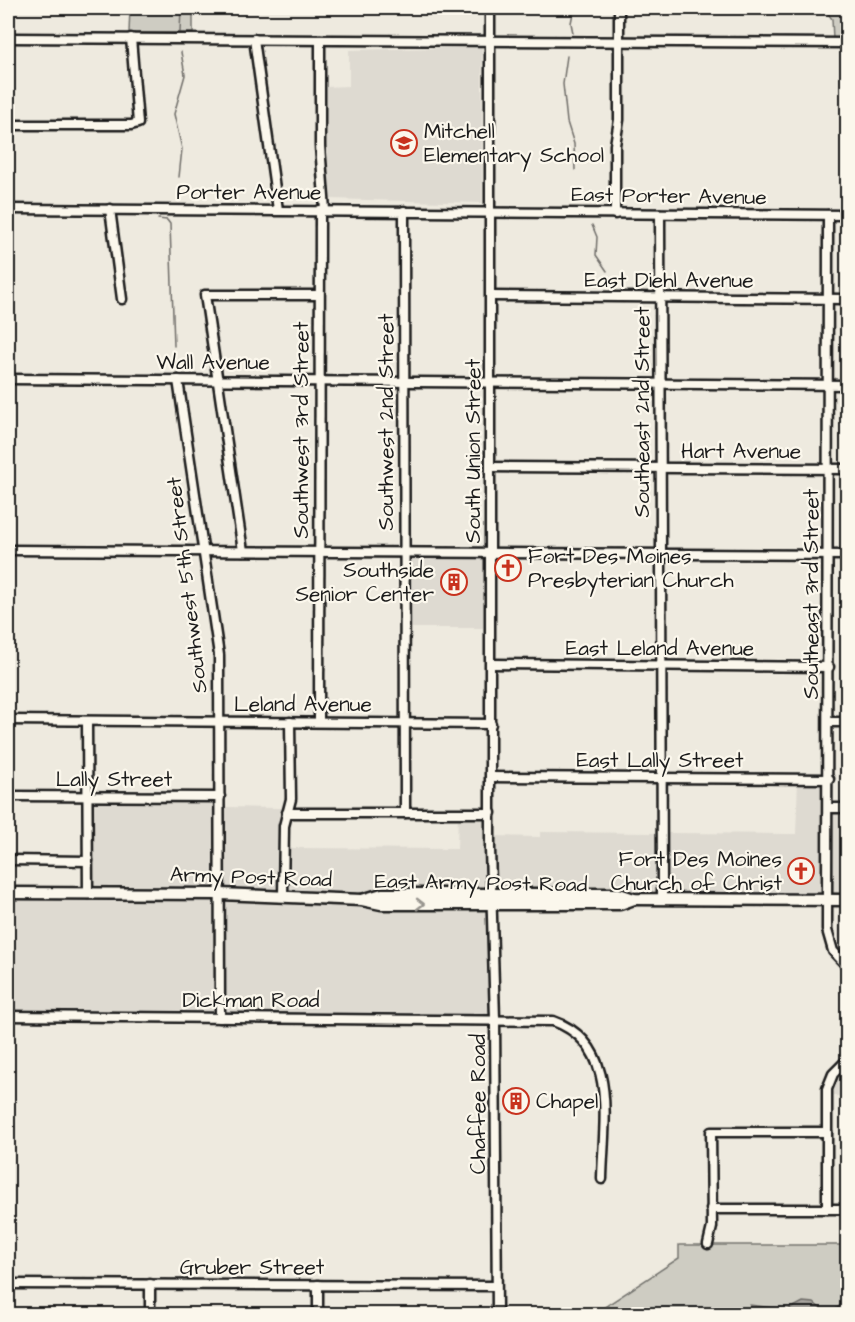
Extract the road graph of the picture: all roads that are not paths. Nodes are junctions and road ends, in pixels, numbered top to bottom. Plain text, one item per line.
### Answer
1 (490, 8) edge
2 (620, 8) edge
3 (8, 38) edge
4 (131, 38) junction
5 (254, 39) junction
6 (320, 40) junction
7 (490, 41) junction
8 (619, 42) junction
9 (848, 43) edge
10 (8, 124) edge
11 (8, 208) edge
12 (110, 209) junction
13 (278, 210) junction
14 (322, 210) junction
15 (404, 211) junction
16 (490, 211) junction
17 (615, 214) junction
18 (660, 214) junction
19 (828, 215) junction
20 (848, 215) edge
21 (320, 295) junction
22 (491, 296) junction
23 (660, 298) junction
24 (122, 299) dead end
25 (829, 299) junction
26 (848, 299) edge
27 (8, 379) edge
28 (178, 380) junction
29 (218, 380) junction
30 (319, 381) junction
31 (404, 381) junction
32 (491, 382) junction
33 (659, 383) junction
34 (829, 384) junction
35 (848, 385) edge
36 (490, 467) junction
37 (659, 468) junction
38 (829, 469) junction
39 (848, 469) edge
40 (8, 550) edge
41 (203, 551) junction
42 (243, 551) junction
43 (319, 552) junction
44 (405, 552) junction
45 (491, 553) junction
46 (661, 554) junction
47 (829, 555) junction
48 (848, 555) edge
49 (491, 664) junction
50 (662, 666) junction
51 (829, 667) junction
52 (8, 720) edge
53 (87, 721) junction
54 (219, 722) junction
55 (291, 722) junction
56 (319, 722) junction
57 (829, 722) junction
58 (848, 722) edge
59 (405, 723) junction
60 (491, 724) junction
61 (491, 777) junction
62 (663, 778) junction
63 (829, 779) junction
64 (8, 796) edge
65 (87, 797) junction
66 (219, 797) junction
67 (829, 808) junction
68 (848, 808) edge
69 (287, 813) junction
70 (405, 813) junction
71 (491, 813) junction
72 (8, 860) edge
73 (88, 861) junction
74 (8, 893) edge
75 (88, 894) junction
76 (220, 894) junction
77 (283, 897) junction
78 (662, 898) junction
79 (492, 899) junction
80 (827, 900) junction
81 (848, 900) edge
82 (848, 966) edge
83 (8, 1016) edge
84 (220, 1018) junction
85 (495, 1019) junction
86 (848, 1059) edge
87 (827, 1132) junction
88 (602, 1179) dead end
89 (711, 1209) junction
90 (827, 1209) junction
91 (848, 1209) edge
92 (708, 1244) dead end
93 (8, 1284) edge
94 (150, 1284) junction
95 (318, 1285) junction
96 (496, 1286) junction
97 (150, 1314) edge
98 (318, 1314) edge
99 (496, 1314) edge

1 - 7 street, South Union Street
2 - 8 street
3 - 4 street
4 - 5 street
4 - 10 street
5 - 6 street
5 - 13 street
6 - 7 street
6 - 14 street, Southwest 3rd Street
7 - 8 street
7 - 16 street, South Union Street
8 - 9 street
8 - 17 street
11 - 12 street, Porter Avenue
12 - 13 street, Porter Avenue
12 - 24 street
13 - 14 street, Porter Avenue
14 - 15 street, Porter Avenue
14 - 21 street, Southwest 3rd Street
15 - 16 street, Porter Avenue
15 - 31 street, Southwest 2nd Street
16 - 17 street, East Porter Avenue
16 - 22 street, South Union Street
17 - 18 street, East Porter Avenue
18 - 19 street, East Porter Avenue
18 - 23 street, Southeast 2nd Street
19 - 20 street, East Porter Avenue
19 - 25 street, Southeast 3rd Street
21 - 29 street
21 - 30 street, Southwest 3rd Street
22 - 23 street, East Diehl Avenue
22 - 32 street, South Union Street
23 - 25 street, East Diehl Avenue
23 - 33 street, Southeast 2nd Street
25 - 26 street, East Diehl Avenue
25 - 34 street, Southeast 3rd Street
27 - 28 street, Wall Avenue
28 - 29 street, Wall Avenue
28 - 41 street, Southwest 5th Street
29 - 30 street, Wall Avenue
29 - 42 street
30 - 31 street, Wall Avenue
30 - 43 street, Southwest 3rd Street
31 - 32 street, Wall Avenue
31 - 44 street, Southwest 2nd Street
32 - 33 street, Wall Avenue
32 - 36 street, South Union Street
33 - 34 street, Wall Avenue
33 - 37 street, Southeast 2nd Street
34 - 35 street, Wall Avenue
34 - 38 street, Southeast 3rd Street
36 - 37 street, Hart Avenue
36 - 45 street, South Union Street
37 - 38 street, Hart Avenue
37 - 46 street, Southeast 2nd Street
38 - 39 street, Hart Avenue
38 - 47 street, Southeast 3rd Street
40 - 41 street
41 - 42 street
41 - 54 street, Southwest 5th Street
42 - 43 street
43 - 44 street
43 - 56 street, Southwest 3rd Street
44 - 45 street
44 - 59 street, Southwest 2nd Street
45 - 46 street
45 - 49 street, South Union Street
46 - 47 street
46 - 50 street, Southeast 2nd Street
47 - 48 street
47 - 51 street, Southeast 3rd Street
49 - 50 street, East Leland Avenue
49 - 60 street, South Union Street
50 - 51 street, East Leland Avenue
50 - 62 street, Southeast 2nd Street
51 - 57 street, Southeast 3rd Street
52 - 53 street, Leland Avenue
53 - 54 street, Leland Avenue
53 - 65 street
54 - 55 street, Leland Avenue
54 - 66 street, Southwest 5th Street
55 - 56 street, Leland Avenue
55 - 69 street
56 - 59 street, Leland Avenue
57 - 58 street
57 - 63 street, Southeast 3rd Street
59 - 60 street, Leland Avenue
59 - 70 street, Southwest 2nd Street
60 - 61 street, South Union Street
61 - 62 street, East Lally Street
61 - 71 street, South Union Street
62 - 63 street, East Lally Street
62 - 78 street, Southeast 2nd Street
63 - 67 street, Southeast 3rd Street
64 - 65 street, Lally Street
65 - 66 street, Lally Street
65 - 73 street
66 - 76 street, Southwest 5th Street
67 - 68 street
67 - 80 street, Southeast 3rd Street
69 - 70 street
69 - 77 street
70 - 71 street
71 - 79 street, South Union Street
72 - 73 street
73 - 75 street
74 - 75 main road, Army Post Road
75 - 76 main road, Army Post Road
76 - 77 main road, Army Post Road
76 - 84 street, Southwest 5th Street
77 - 79 main road, Army Post Road
78 - 79 main road, East Army Post Road
78 - 80 main road, East Army Post Road
79 - 85 street, Chaffee Road
80 - 81 main road, East Army Post Road
80 - 82 street, Southeast 3rd Street
83 - 84 street, Dickman Road
84 - 85 street, Dickman Road
85 - 88 street, Dickman Road
85 - 96 street, Chaffee Road
86 - 87 street
87 - 89 street
87 - 90 street
89 - 90 street
89 - 92 street
90 - 91 street
93 - 94 street, Gruber Street
94 - 95 street, Gruber Street
94 - 97 street
95 - 96 street, Gruber Street
95 - 98 street
96 - 99 street, Chaffee Road

